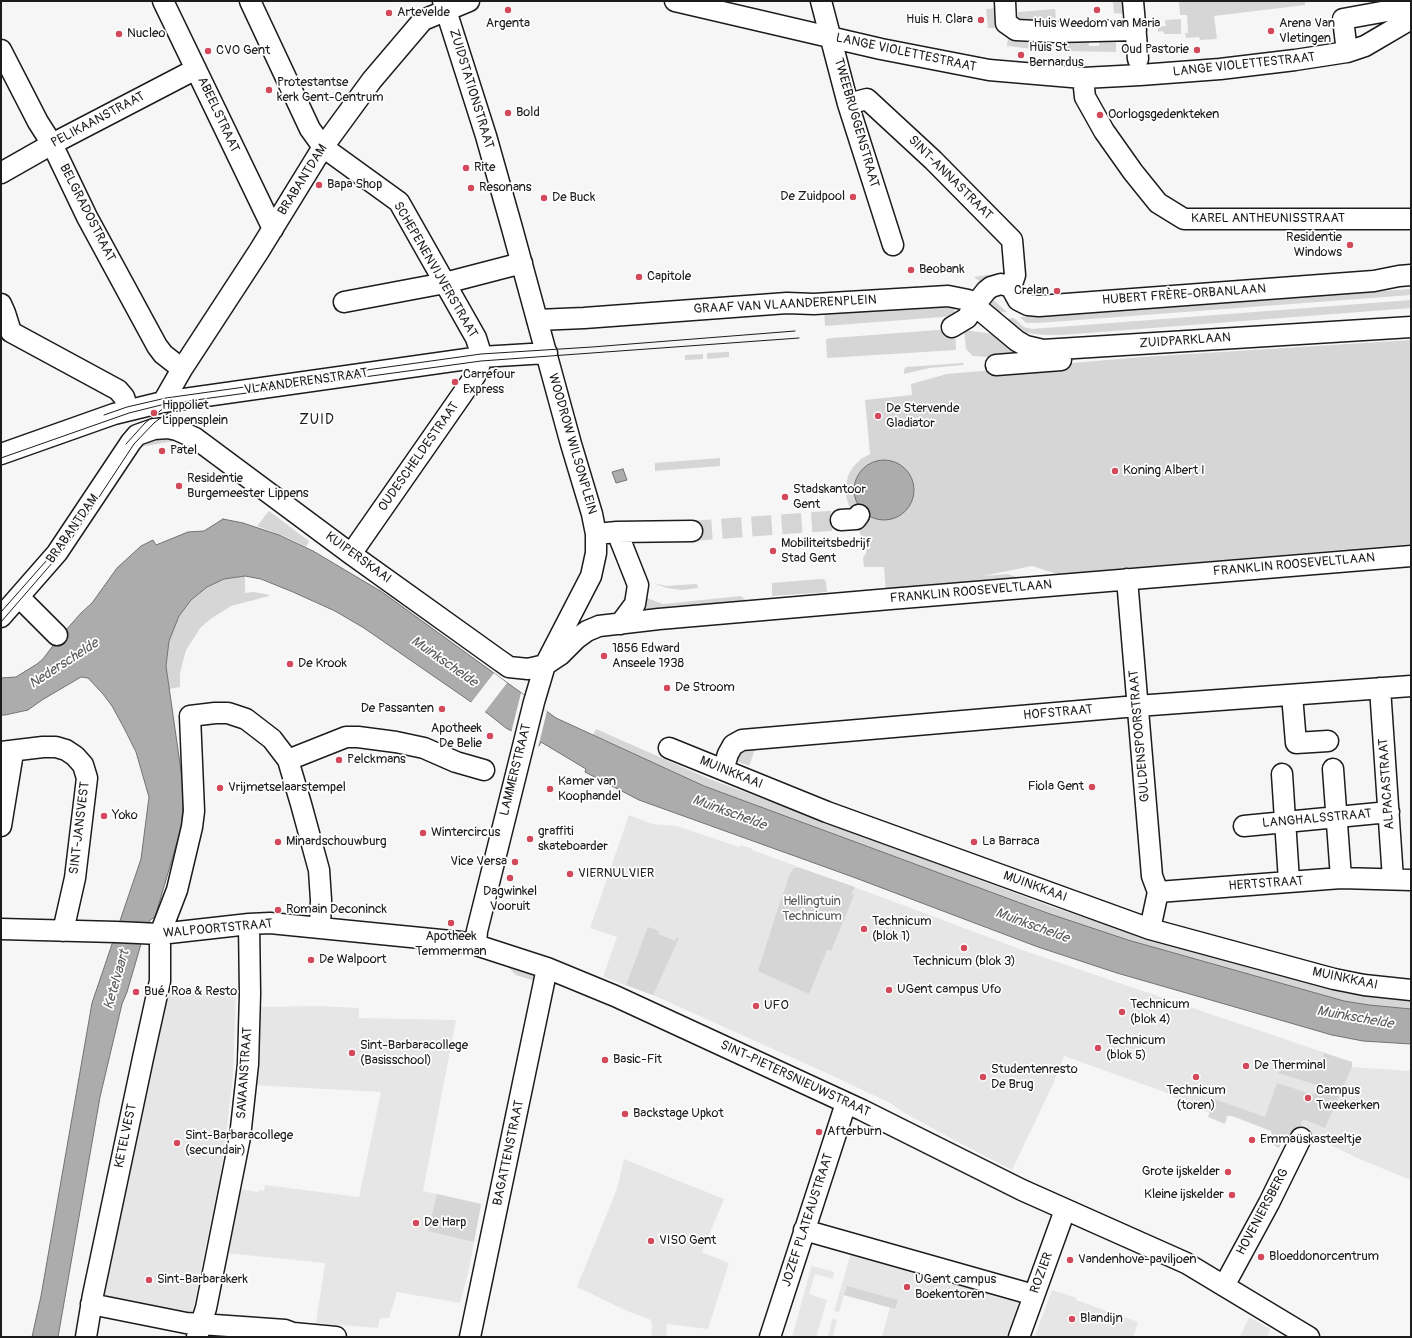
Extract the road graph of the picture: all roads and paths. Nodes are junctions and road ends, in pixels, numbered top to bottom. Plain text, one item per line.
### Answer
1 (163, 1) edge
2 (250, 1) edge
3 (469, 1) edge
4 (675, 1) edge
5 (821, 1) edge
6 (1005, 1) edge
7 (1133, 1) edge
8 (445, 6) edge
9 (1410, 20) edge
10 (1136, 30) junction
11 (831, 37) junction
12 (1, 50) edge
13 (1347, 52) junction
14 (1139, 67) junction
15 (196, 69) junction
16 (1083, 78) junction
17 (848, 104) junction
18 (52, 144) junction
19 (322, 147) junction
20 (1, 173) edge
21 (1411, 219) edge
22 (273, 229) junction
23 (893, 245) dead end
24 (522, 263) junction
25 (1411, 275) edge
26 (445, 283) junction
27 (1011, 286) junction
28 (344, 302) dead end
29 (975, 305) junction
30 (2, 311) edge
31 (561, 319) junction
32 (538, 320) junction
33 (952, 327) dead end
34 (1411, 327) edge
35 (1131, 345) junction
36 (547, 353) junction
37 (481, 357) junction
38 (996, 365) dead end
39 (182, 369) junction
40 (164, 402) junction
41 (128, 410) junction
42 (177, 430) joint
43 (1, 454) edge
44 (692, 531) tunnel mouth
45 (616, 532) junction
46 (596, 534) junction
47 (350, 554) junction
48 (1411, 556) edge
49 (1126, 579) junction
50 (19, 597) junction
51 (1, 617) edge
52 (620, 624) junction
53 (57, 635) dead end
54 (545, 665) junction
55 (1411, 686) edge
56 (1380, 688) junction
57 (1292, 695) junction
58 (1137, 706) junction
59 (1328, 741) dead end
60 (669, 748) dead end
61 (6, 752) edge
62 (288, 760) junction
63 (1333, 769) dead end
64 (484, 770) dead end
65 (723, 770) junction
66 (1282, 774) dead end
67 (1390, 812) junction
68 (1336, 817) junction
69 (1286, 822) junction
70 (1, 826) edge
71 (1244, 826) dead end
72 (1341, 878) junction
73 (1402, 880) edge
74 (1289, 881) junction
75 (1158, 892) junction
76 (249, 924) junction
77 (320, 928) junction
78 (1, 929) edge
79 (1150, 929) junction
80 (63, 931) junction
81 (153, 934) junction
82 (476, 945) junction
83 (547, 968) junction
84 (1411, 990) edge
85 (846, 1103) junction
86 (1301, 1138) dead end
87 (1065, 1210) junction
88 (804, 1230) junction
89 (1224, 1286) junction
90 (1034, 1294) junction
91 (91, 1304) junction
92 (199, 1330) edge
93 (292, 1335) edge
94 (1307, 1336) edge
95 (86, 1337) edge
96 (336, 1337) edge
97 (470, 1337) edge
98 (770, 1337) edge
99 (1019, 1337) edge

1 - 15 street, ABEELSTRAAT
2 - 19 street
3 - 8 street, ZUIDSTATIONSTRAAT
4 - 11 street, LANGE VIOLETTESTRAAT
5 - 11 street, TWEEBRUGGENSTRAAT
6 - 10 street
7 - 10 street
8 - 19 street, BRABANTDAM
8 - 24 street, ZUIDSTATIONSTRAAT
9 - 13 street, LANGE VIOLETTESTRAAT
9 - 13 street, LANGE VIOLETTESTRAAT
10 - 14 street
11 - 16 street, LANGE VIOLETTESTRAAT
11 - 17 street, TWEEBRUGGENSTRAAT
12 - 18 street, BELGRADOSTRAAT
13 - 14 street, LANGE VIOLETTESTRAAT
14 - 16 street, LANGE VIOLETTESTRAAT
15 - 18 street, PELIKAANSTRAAT
15 - 22 street, ABEELSTRAAT
16 - 21 street, KAREL ANTHEUNISSTRAAT
17 - 23 street, TWEEBRUGGENSTRAAT
17 - 27 street, SINT-ANNASTRAAT
18 - 20 street, PELIKAANSTRAAT
18 - 39 street, BELGRADOSTRAAT
19 - 22 street, BRABANTDAM
19 - 26 street, SCHEPENENVIJVERSTRAAT
22 - 39 street, BRABANTDAM
24 - 26 street
24 - 32 street, ZUIDSTATIONSTRAAT
25 - 27 street, HUBERT FRÈRE-ORBANLAAN
26 - 28 street
26 - 37 street, SCHEPENENVIJVERSTRAAT
27 - 29 street
29 - 31 street, GRAAF VAN VLAANDERENPLEIN
29 - 33 street
29 - 35 street, ZUIDPARKLAAN
30 - 41 street
31 - 32 street, GRAAF VAN VLAANDERENPLEIN
31 - 36 street
32 - 36 street, ZUIDSTATIONSTRAAT
34 - 35 street, ZUIDPARKLAAN
35 - 38 street
36 - 37 street, VLAANDERENSTRAAT
36 - 46 street, WOODROW WILSONPLEIN
37 - 40 street, VLAANDERENSTRAAT
37 - 47 street, OUDESCHELDESTRAAT
39 - 40 street
40 - 41 street, VLAANDERENSTRAAT
41 - 43 street, VLAANDERENSTRAAT
42 - 47 street, KUIPERSKAAI
42 - 50 street, BRABANTDAM
44 - 45 street
45 - 46 street
45 - 52 street
46 - 54 street, WOODROW WILSONPLEIN
47 - 54 street, KUIPERSKAAI
48 - 49 street, FRANKLIN ROOSEVELTLAAN
49 - 52 street, FRANKLIN ROOSEVELTLAAN
49 - 58 street, GULDENSPOORSTRAAT
50 - 51 street, BRABANTDAM
50 - 53 street
52 - 54 street, FRANKLIN ROOSEVELTLAAN
54 - 82 street, LAMMERSTRAAT
55 - 56 street, HOFSTRAAT
56 - 57 street, HOFSTRAAT
56 - 67 street, ALPACASTRAAT
57 - 58 street, HOFSTRAAT
57 - 59 street
58 - 65 street, HOFSTRAAT
58 - 75 street, GULDENSPOORSTRAAT
60 - 65 street, MUINKKAAI
61 - 70 street
61 - 80 street, SINT-JANSVEST
62 - 64 street
62 - 77 street
62 - 81 street
63 - 68 street
65 - 79 street, MUINKKAAI
66 - 69 street
67 - 68 street, LANGHALSSTRAAT
67 - 73 street, ALPACASTRAAT
68 - 69 street, LANGHALSSTRAAT
68 - 72 street
69 - 71 street, LANGHALSSTRAAT
69 - 74 street
72 - 73 street, HERTSTRAAT
72 - 74 street, HERTSTRAAT
74 - 75 street, HERTSTRAAT
75 - 79 street
76 - 77 street, WALPOORTSTRAAT
76 - 81 street, WALPOORTSTRAAT
76 - 92 street, SAVAANSTRAAT
77 - 82 street, SINT-PIETERSNIEUWSTRAAT
78 - 80 street, WALPOORTSTRAAT
79 - 84 street, MUINKKAAI
80 - 81 street, WALPOORTSTRAAT
81 - 91 street, KETELVEST
82 - 83 street, SINT-PIETERSNIEUWSTRAAT
83 - 85 street, SINT-PIETERSNIEUWSTRAAT
83 - 97 street, BAGATTENSTRAAT
85 - 87 street, SINT-PIETERSNIEUWSTRAAT
85 - 88 street, JOZEF PLATEAUSTRAAT
86 - 89 street, HOVENIERSBERG
87 - 89 street, SINT-PIETERSNIEUWSTRAAT
87 - 90 street, ROZIER
88 - 90 street
88 - 98 street, JOZEF PLATEAUSTRAAT
89 - 94 street, SINT-PIETERSNIEUWSTRAAT
90 - 99 street, ROZIER
91 - 92 street
91 - 95 street, KETELVEST
92 - 93 street
93 - 96 street

